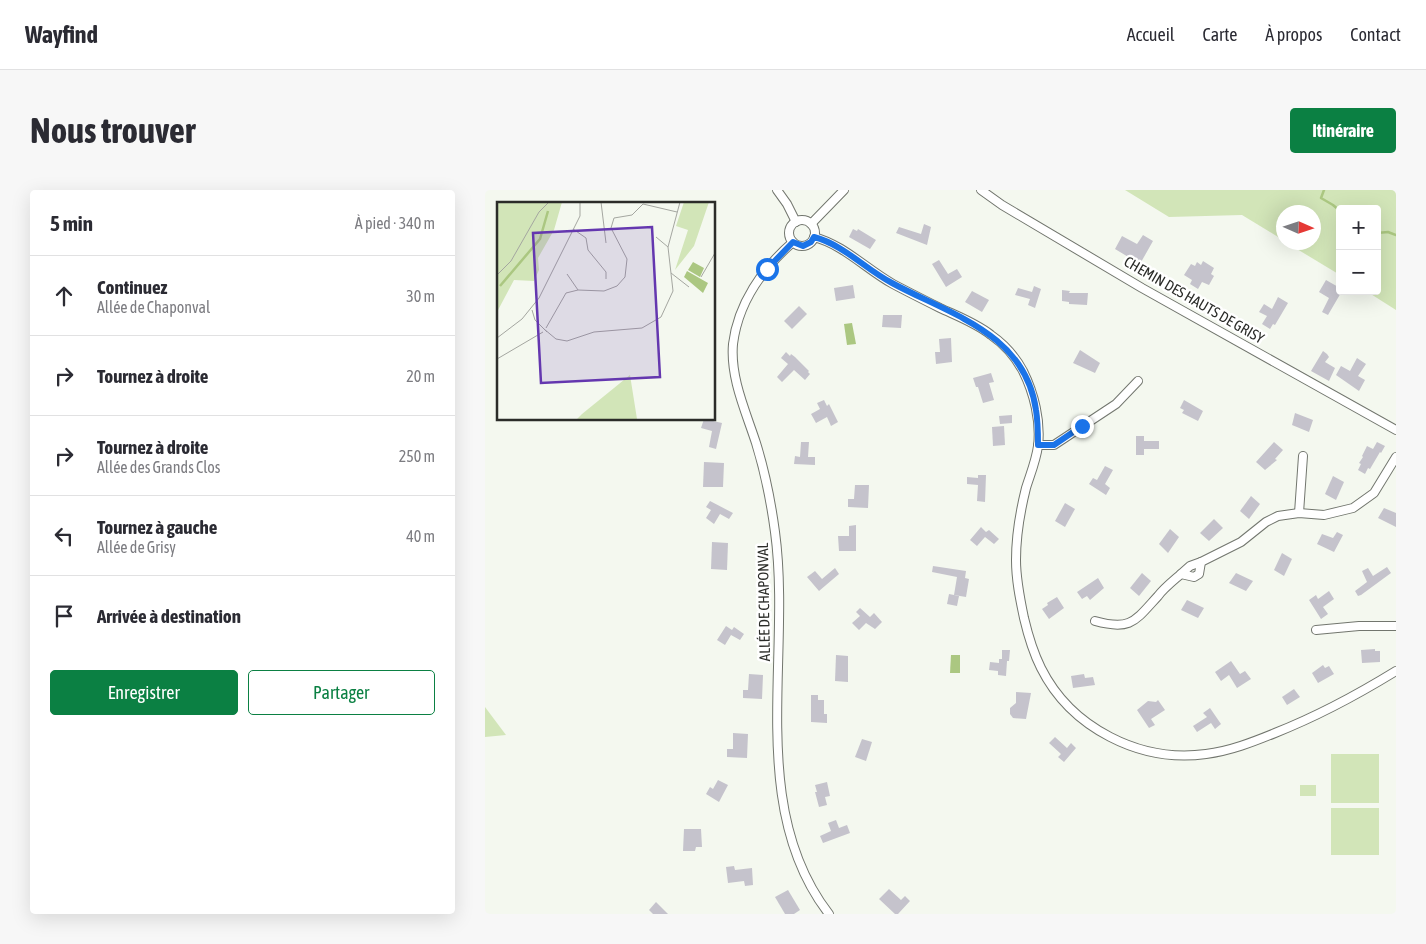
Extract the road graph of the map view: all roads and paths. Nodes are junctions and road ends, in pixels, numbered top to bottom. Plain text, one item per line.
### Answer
1 (777, 190) edge
2 (845, 190) edge
3 (981, 190) edge
4 (796, 222) junction
5 (811, 224) junction
6 (814, 237) junction
7 (793, 242) junction
8 (1138, 381) dead end
9 (1396, 430) edge
10 (1038, 445) junction
11 (1303, 456) dead end
12 (1396, 457) edge
13 (1299, 513) junction
14 (1095, 621) dead end
15 (1396, 626) edge
16 (1315, 630) dead end
17 (1396, 671) edge
18 (829, 914) edge

1 - 4 street
2 - 5 street
3 - 9 street, CHEMIN DES HAUTS DE GRISY
4 - 5 street
4 - 7 street
5 - 6 street
6 - 7 street
6 - 10 street
7 - 18 street, ALLÉE DE CHAPONVAL
8 - 10 street
10 - 17 street
11 - 13 street
12 - 13 street
13 - 14 street
15 - 16 street

